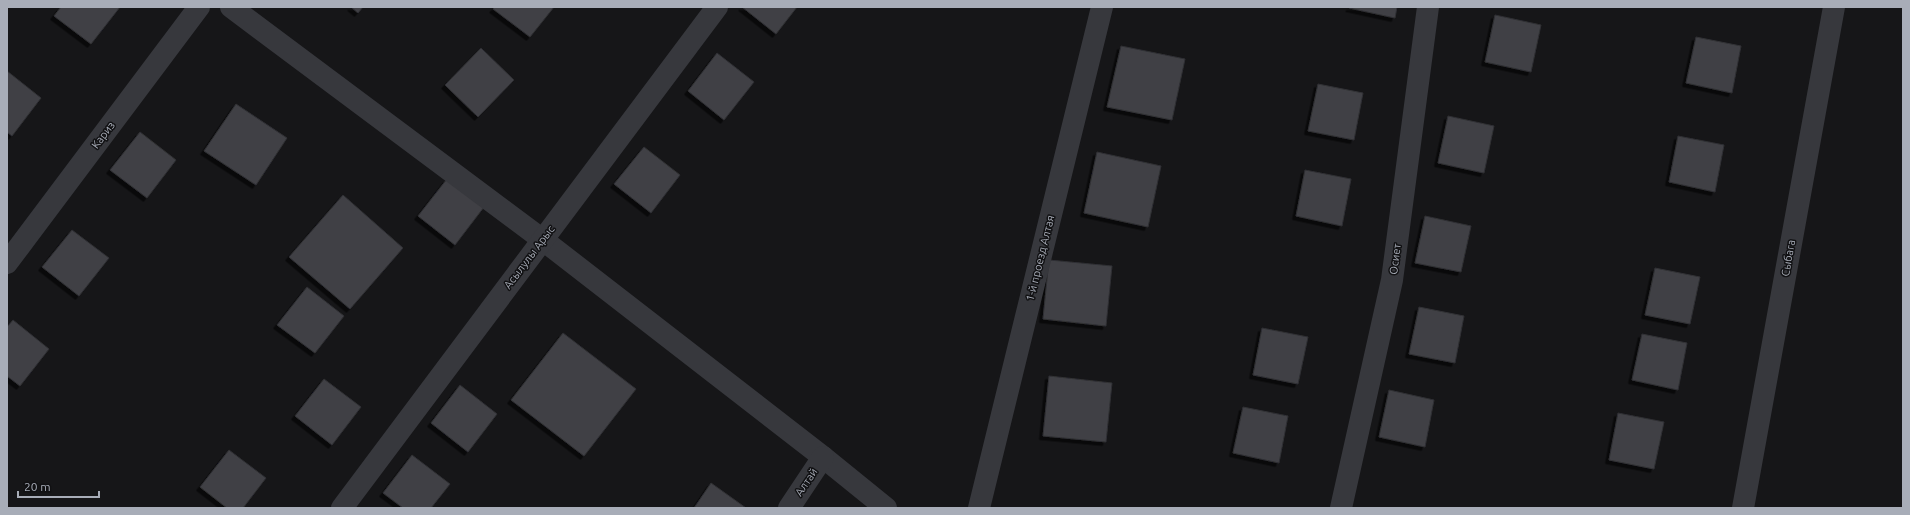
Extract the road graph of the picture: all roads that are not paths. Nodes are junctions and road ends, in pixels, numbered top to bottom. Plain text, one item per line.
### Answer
1 (199, 7) edge
2 (231, 7) edge
3 (717, 7) edge
4 (1102, 7) edge
5 (1428, 7) edge
6 (1834, 7) edge
7 (542, 240) junction
8 (7, 263) edge
9 (824, 456) junction
10 (342, 508) edge
11 (789, 508) edge
12 (886, 508) edge
13 (979, 508) edge
14 (1341, 508) edge
15 (1743, 508) edge

1 - 8 street, Кариз
2 - 7 street
3 - 7 street, Асылулы Арыс
4 - 13 street, 1-й проезд Алтая
5 - 14 street, Осиет
6 - 15 street, Сыбага
7 - 9 street
7 - 10 street, Асылулы Арыс
9 - 11 street, Алтай
9 - 12 street

